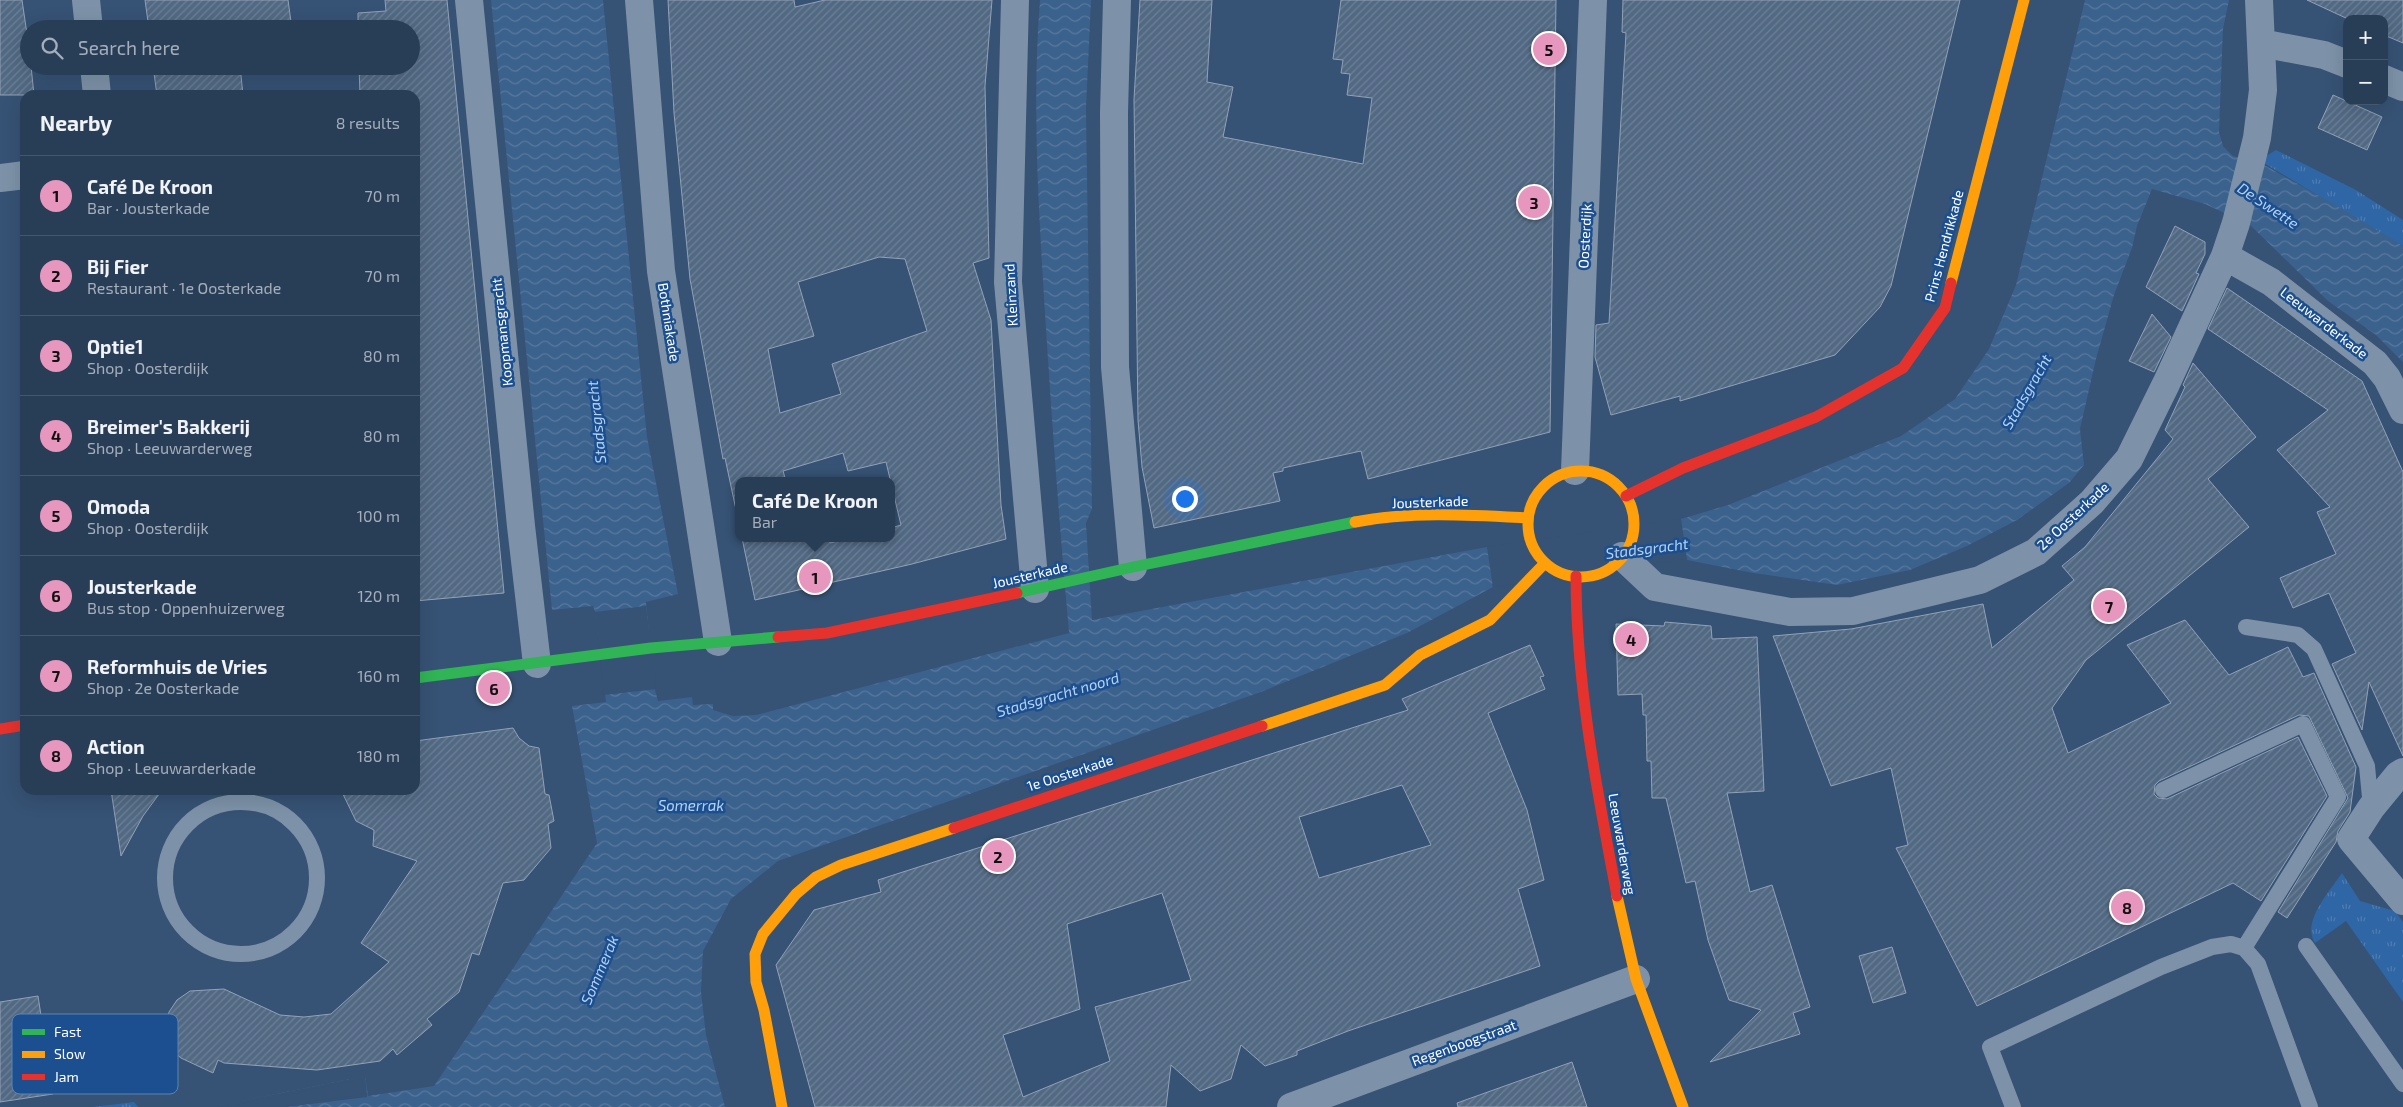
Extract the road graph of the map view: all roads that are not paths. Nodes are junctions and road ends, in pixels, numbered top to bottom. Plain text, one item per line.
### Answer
1 (86, 0) edge
2 (469, 0) edge
3 (639, 0) edge
4 (1015, 0) edge
5 (1117, 0) edge
6 (1593, 0) edge
7 (2024, 0) edge
8 (2259, 0) edge
9 (89, 20) edge
10 (2262, 43) junction
11 (2343, 62) edge
12 (95, 75) edge
13 (2388, 81) edge
14 (2403, 87) edge
15 (96, 90) edge
16 (20, 176) edge
17 (0, 178) edge
18 (2225, 256) junction
19 (2403, 410) edge
20 (1575, 471) junction
21 (1626, 496) junction
22 (1528, 518) junction
23 (1627, 562) junction
24 (1545, 563) junction
25 (1133, 567) junction
26 (1576, 576) junction
27 (1043, 587) junction
28 (2246, 627) dead end
29 (718, 642) junction
30 (537, 664) junction
31 (420, 677) edge
32 (20, 726) edge
33 (0, 729) edge
34 (2403, 772) edge
35 (2163, 790) dead end
36 (221, 797) edge
37 (2371, 808) junction
38 (2403, 901) edge
39 (2306, 946) dead end
40 (2244, 948) junction
41 (1636, 979) junction
42 (2403, 1084) edge
43 (1308, 1104) edge
44 (782, 1107) edge
45 (1683, 1107) edge
46 (2013, 1107) edge
47 (2310, 1107) edge

1 - 9 street
2 - 30 street, Koopmansgracht
3 - 29 street, Bothniakade
4 - 27 street, Kleinzand
5 - 25 street
6 - 20 street, Oosterdijk
7 - 21 main road, Prins Hendrikkade
8 - 10 street, 2e Oosterkade
10 - 11 street
10 - 18 street, 2e Oosterkade
12 - 15 street
13 - 14 street
16 - 17 street
18 - 19 street, Leeuwarderkade
18 - 23 street, 2e Oosterkade
20 - 21 main road
20 - 22 main road
21 - 23 main road
22 - 24 main road
22 - 25 main road, Jousterkade
23 - 26 main road
24 - 26 main road
24 - 44 main road, 1e Oosterkade
25 - 27 main road, Jousterkade
26 - 41 main road, Leeuwarderweg
27 - 29 main road, Jousterkade
28 - 37 lane
29 - 30 main road, Jousterkade
30 - 31 main road, Jousterkade
32 - 33 main road
34 - 37 street
35 - 40 lane
36 - 36 lane
37 - 38 street
39 - 42 lane
40 - 46 lane
40 - 47 lane
41 - 43 street, Regenboogstraat
41 - 45 main road, Leeuwarderweg

